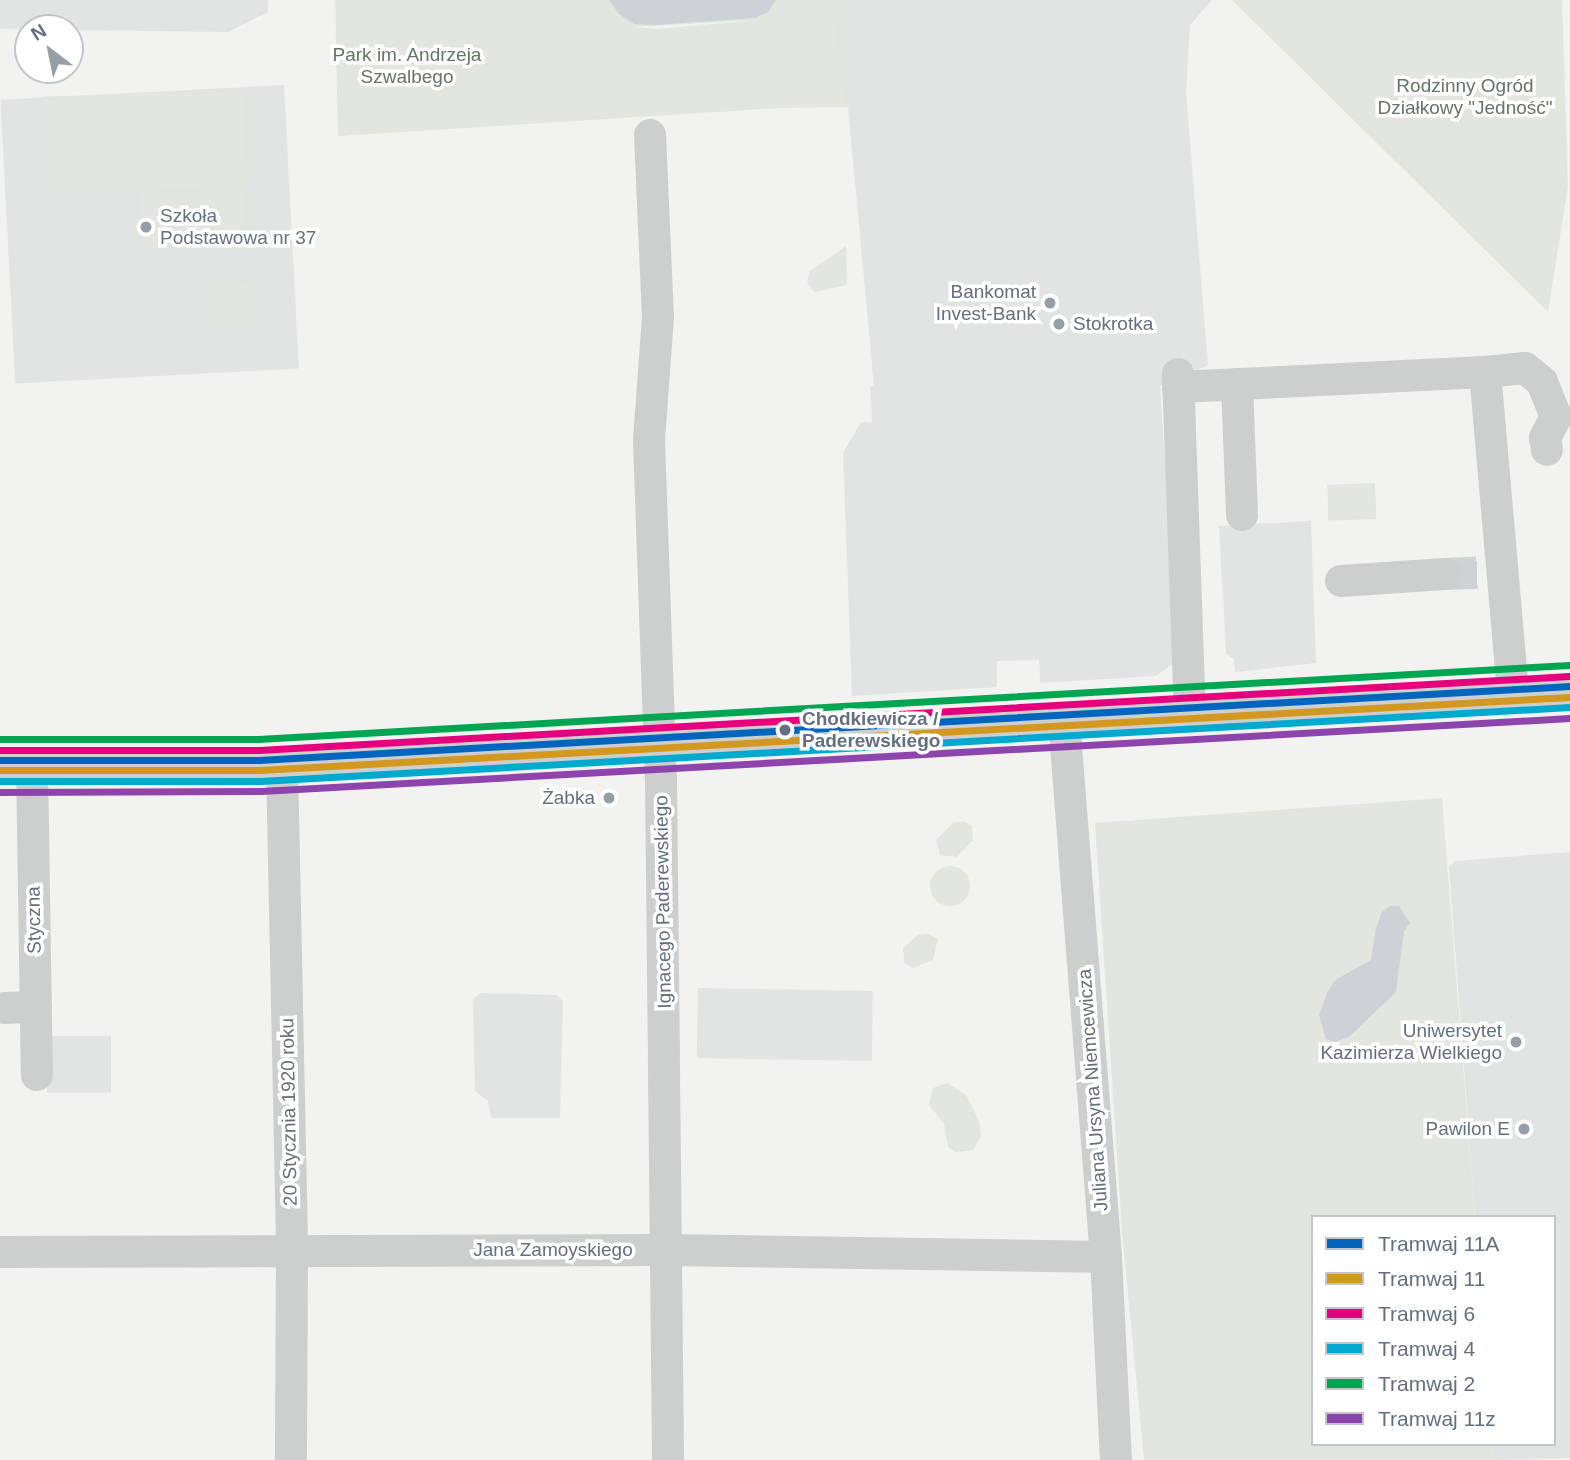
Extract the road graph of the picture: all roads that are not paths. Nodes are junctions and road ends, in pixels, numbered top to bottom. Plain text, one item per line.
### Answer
1 (650, 135) dead end
2 (1485, 372) junction
3 (1237, 384) junction
4 (1555, 400) edge
5 (1536, 455) dead end
6 (1242, 515) dead end
7 (1445, 574) tunnel mouth
8 (1341, 581) dead end
9 (1570, 691) edge
10 (1513, 694) junction
11 (1190, 713) junction
12 (1065, 720) junction
13 (660, 743) junction
14 (0, 765) edge
15 (32, 765) junction
16 (282, 765) junction
17 (36, 1007) junction
18 (4, 1008) dead end
19 (37, 1075) dead end
20 (292, 1250) junction
21 (668, 1250) junction
22 (0, 1252) edge
23 (1106, 1256) junction
24 (291, 1460) edge
25 (668, 1460) edge
26 (1116, 1460) edge

1 - 13 street, Ignacego Paderewskiego
2 - 3 street
2 - 4 street
2 - 10 street
3 - 6 street
3 - 11 street
4 - 5 street
7 - 8 street
9 - 10 street
10 - 11 street
11 - 12 street
12 - 13 street
12 - 23 street, Juliana Ursyna Niemcewicza
13 - 16 street
13 - 21 street, Ignacego Paderewskiego
14 - 15 street
15 - 16 street
15 - 17 street, Styczna
16 - 20 street, 20 Stycznia 1920 roku
17 - 18 street
17 - 19 street, Styczna
20 - 21 street, Jana Zamoyskiego
20 - 22 street, Jana Zamoyskiego
20 - 24 street, 20 Stycznia 1920 roku
21 - 23 street, Jana Zamoyskiego
21 - 25 street, Ignacego Paderewskiego
23 - 26 street, Juliana Ursyna Niemcewicza

